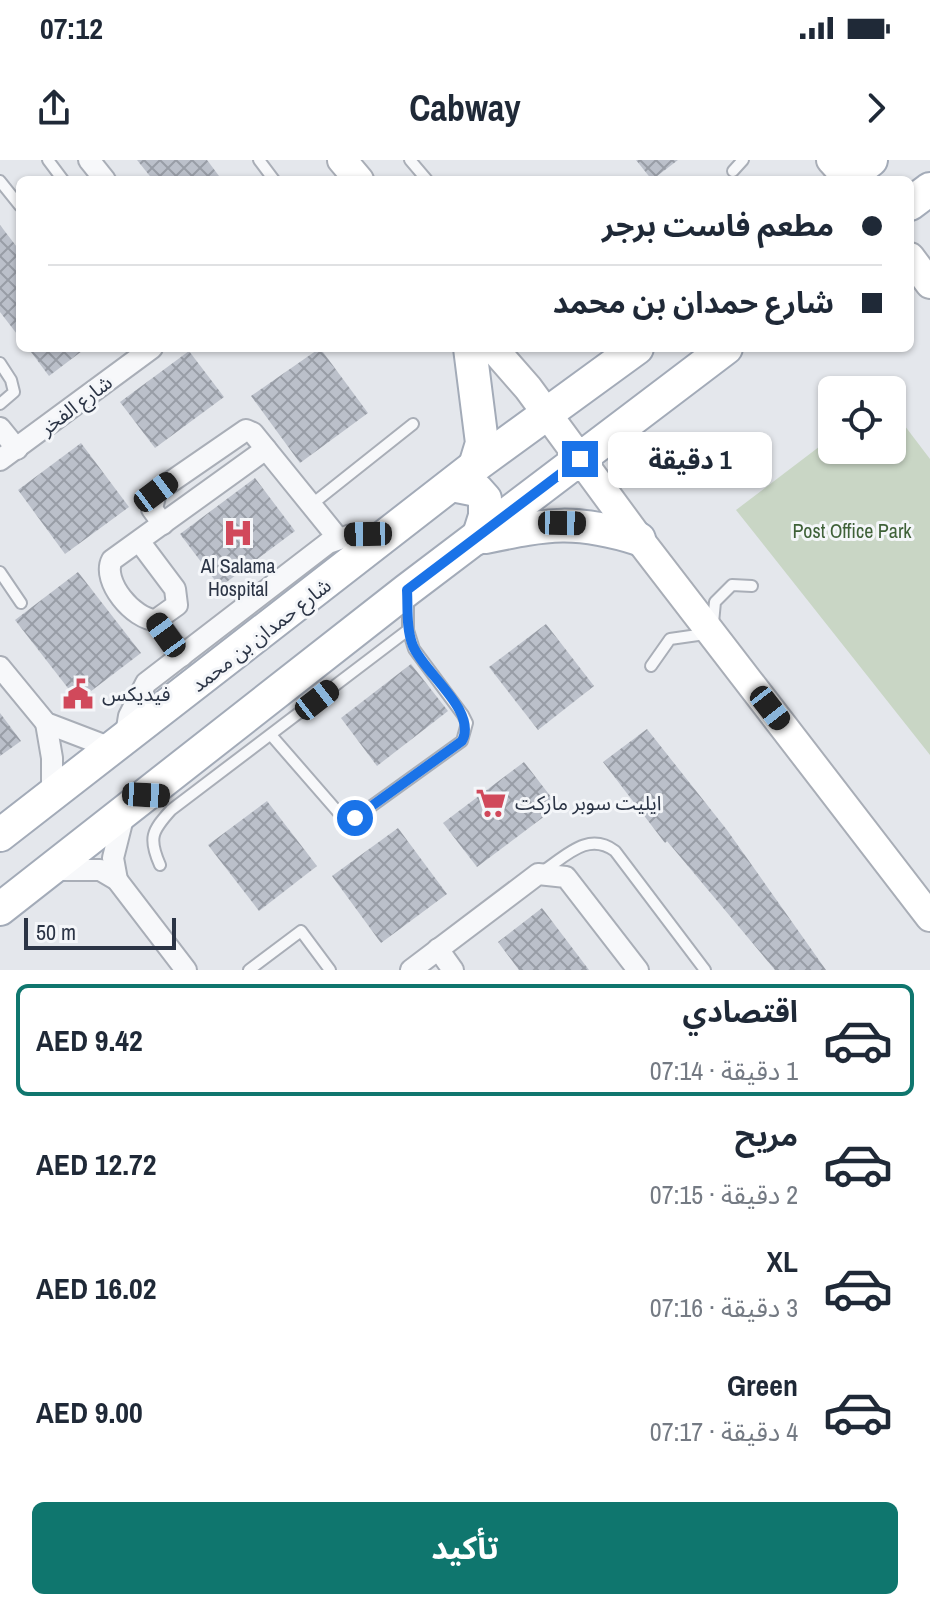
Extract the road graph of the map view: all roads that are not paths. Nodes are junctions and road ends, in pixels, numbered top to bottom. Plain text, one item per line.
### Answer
1 (89, 160) edge
2 (342, 160) edge
3 (410, 160) edge
4 (743, 160) edge
5 (733, 171) dead end
6 (102, 176) edge
7 (356, 176) edge
8 (424, 176) edge
9 (0, 181) edge
10 (16, 201) edge
11 (914, 262) edge
12 (930, 284) edge
13 (139, 352) edge
14 (471, 352) edge
15 (496, 352) edge
16 (632, 352) edge
17 (721, 352) edge
18 (0, 363) edge
19 (0, 404) edge
20 (548, 414) junction
21 (413, 424) dead end
22 (0, 428) edge
23 (266, 449) junction
24 (8, 454) edge
25 (580, 459) junction
26 (464, 476) junction
27 (311, 505) junction
28 (163, 524) junction
29 (338, 538) junction
30 (386, 538) junction
31 (478, 538) junction
32 (639, 539) junction
33 (139, 541) junction
34 (0, 572) edge
35 (752, 586) dead end
36 (407, 590) junction
37 (21, 603) dead end
38 (156, 620) junction
39 (408, 630) junction
40 (712, 633) junction
41 (182, 656) junction
42 (651, 666) dead end
43 (0, 667) edge
44 (46, 723) junction
45 (271, 735) junction
46 (119, 745) junction
47 (52, 795) junction
48 (188, 797) junction
49 (151, 799) junction
50 (0, 835) edge
51 (160, 865) dead end
52 (50, 870) junction
53 (538, 874) junction
54 (117, 880) junction
55 (0, 909) edge
56 (930, 917) edge
57 (438, 949) junction
58 (186, 970) edge
59 (249, 970) edge
60 (330, 970) edge
61 (411, 970) edge
62 (453, 970) edge
63 (638, 970) edge
64 (705, 970) edge

1 - 6 street
2 - 7 main road
3 - 8 lane
4 - 5 lane
9 - 10 lane
11 - 12 main road
13 - 24 street, شارع الفخر
14 - 26 main road
15 - 20 main road
16 - 20 main road, شارع حمدان بن محمد
17 - 25 main road
18 - 19 lane
20 - 25 main road
20 - 26 main road, شارع حمدان بن محمد
21 - 27 lane
22 - 24 street
23 - 27 street
23 - 28 street
23 - 28 street
25 - 31 main road
25 - 32 main road
26 - 30 main road, شارع حمدان بن محمد
26 - 31 main road
27 - 29 street
28 - 33 street
29 - 30 street
29 - 41 street
30 - 46 main road, شارع حمدان بن محمد
31 - 32 main road
31 - 36 main road
32 - 40 main road
33 - 38 street
33 - 38 street
34 - 37 lane
35 - 40 lane
36 - 39 lane
36 - 49 main road
38 - 41 street
39 - 45 lane
39 - 45 lane
40 - 42 lane
40 - 56 main road
41 - 46 street
43 - 44 street
44 - 46 street
44 - 47 street
45 - 48 lane
46 - 47 main road, شارع حمدان بن محمد
47 - 50 main road, شارع حمدان بن محمد
48 - 49 lane
48 - 51 lane
49 - 52 main road
49 - 54 street
52 - 54 street
52 - 55 main road
53 - 57 street
53 - 63 street
53 - 64 lane
54 - 58 street
57 - 61 street
57 - 62 street
59 - 60 lane

